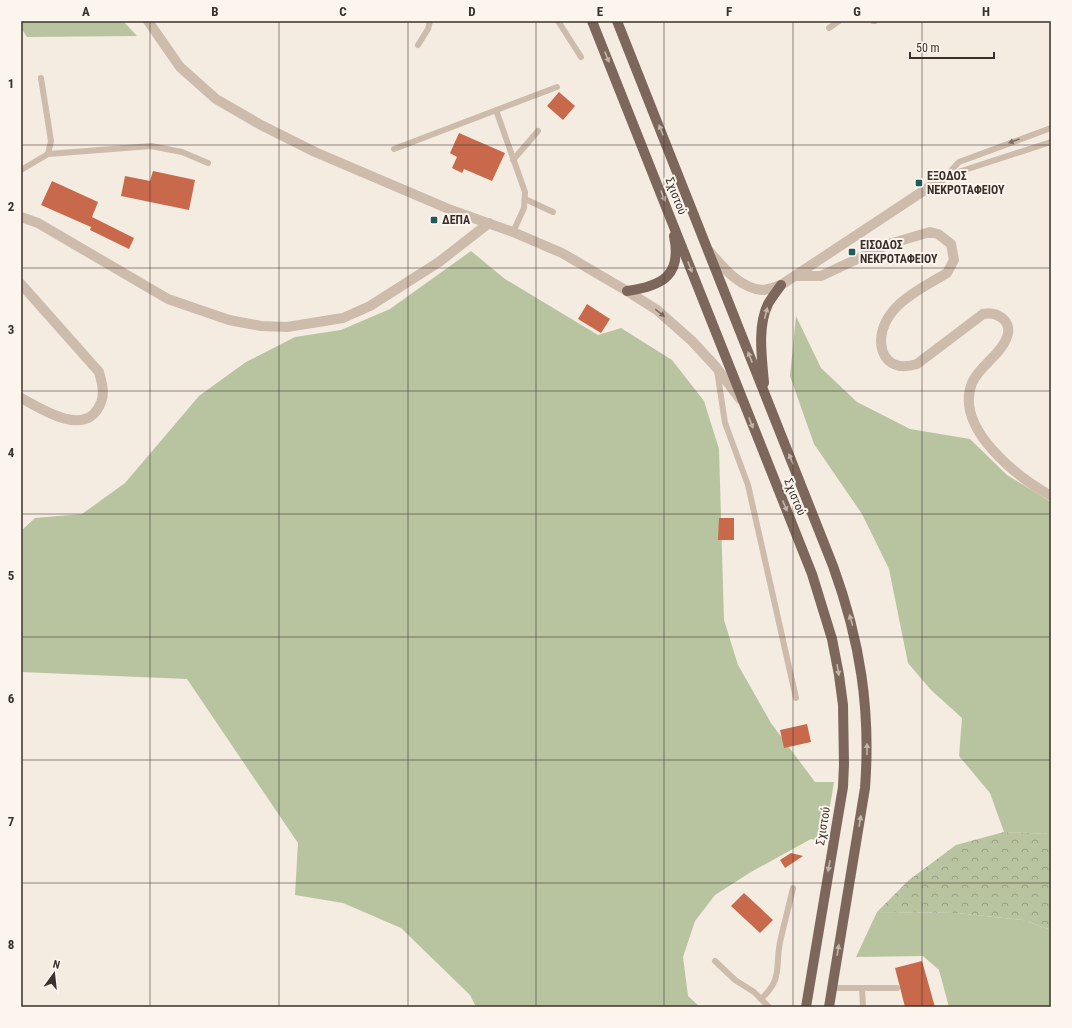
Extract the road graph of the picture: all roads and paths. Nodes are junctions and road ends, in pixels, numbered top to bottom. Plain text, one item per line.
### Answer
1 (148, 21) edge
2 (430, 21) edge
3 (558, 21) edge
4 (592, 21) edge
5 (617, 21) edge
6 (839, 21) edge
7 (829, 28) dead end
8 (418, 45) dead end
9 (581, 58) dead end
10 (41, 78) dead end
11 (557, 87) dead end
12 (496, 110) junction
13 (1051, 128) edge
14 (538, 131) dead end
15 (1051, 142) edge
16 (394, 149) dead end
17 (48, 154) junction
18 (513, 160) junction
19 (208, 164) dead end
20 (21, 170) edge
21 (946, 176) junction
22 (524, 198) junction
23 (553, 212) dead end
24 (21, 217) edge
25 (671, 218) junction
26 (489, 223) junction
27 (513, 232) junction
28 (709, 251) junction
29 (795, 276) junction
30 (21, 284) edge
31 (781, 286) junction
32 (628, 291) junction
33 (716, 367) junction
34 (764, 393) junction
35 (21, 398) edge
36 (743, 402) junction
37 (1051, 496) edge
38 (796, 698) dead end
39 (793, 888) dead end
40 (715, 961) dead end
41 (832, 988) junction
42 (862, 988) junction
43 (898, 988) dead end
44 (761, 999) junction
45 (769, 1007) edge
46 (806, 1007) edge
47 (829, 1007) edge
48 (863, 1007) edge

1 - 26 street
2 - 8 lane
3 - 9 lane
4 -> 25 main road, Σχιστού
28 -> 5 main road, Σχιστού
6 - 7 lane
10 - 17 lane
11 - 12 lane
12 - 16 lane
12 - 18 lane
13 -> 21 lane
14 - 18 lane
15 - 21 lane
17 - 19 lane
17 - 20 lane
18 - 22 lane
21 - 29 street
22 - 23 lane
22 - 27 lane
24 - 26 street
25 - 32 main road
25 -> 36 main road, Σχιστού
26 - 27 street
27 - 32 street
28 - 31 street
34 -> 28 main road, Σχιστού
29 - 31 street
29 - 37 street
30 - 35 street
34 -> 31 main road
32 -> 33 street
33 - 36 street
33 - 38 lane
41 -> 34 main road, Σχιστού
36 -> 46 main road, Σχιστού
39 - 44 lane
40 - 44 lane
41 - 42 lane
41 - 47 main road, Σχιστού
42 - 43 lane
42 - 48 lane
44 - 45 lane

